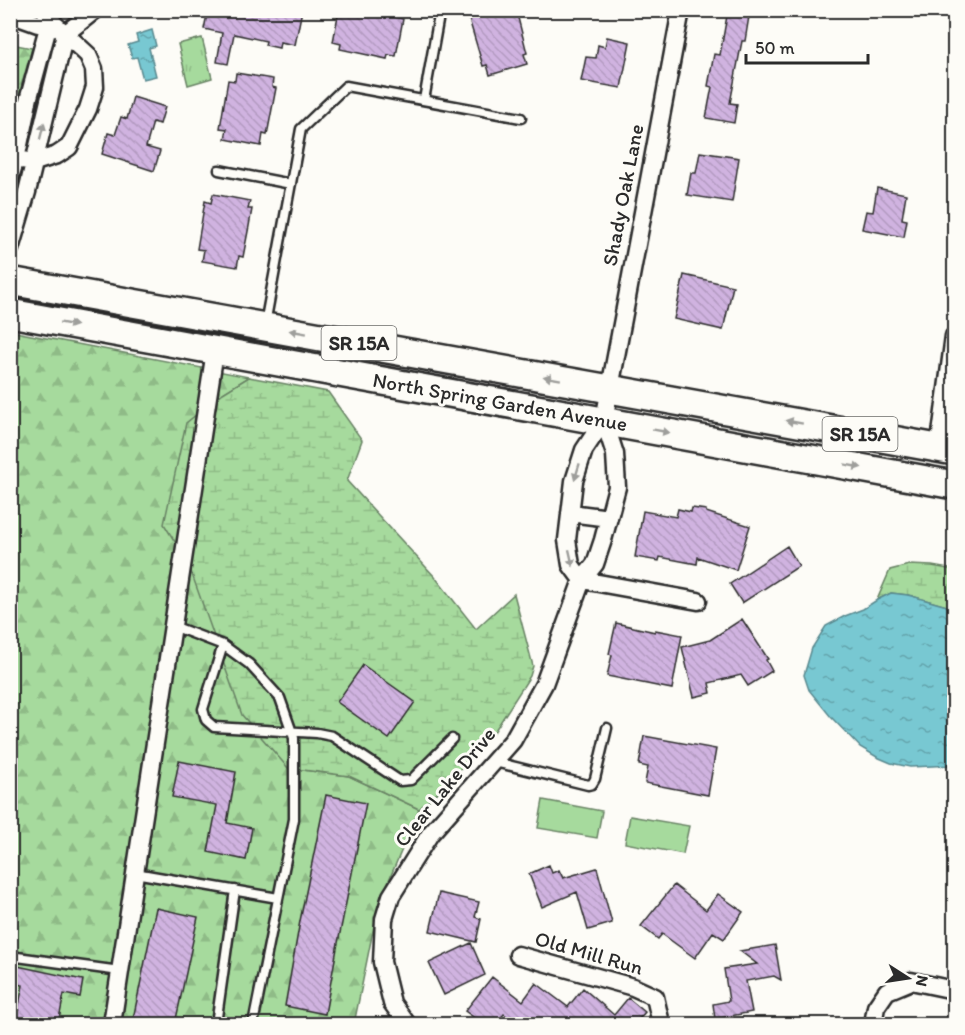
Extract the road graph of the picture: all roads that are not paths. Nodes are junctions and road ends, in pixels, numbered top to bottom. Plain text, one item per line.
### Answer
1 (95, 10) edge
2 (440, 10) edge
3 (681, 10) edge
4 (10, 14) edge
5 (50, 14) edge
6 (65, 34) junction
7 (424, 100) junction
8 (521, 118) dead end
9 (16, 159) junction
10 (35, 162) junction
11 (219, 170) dead end
12 (10, 177) edge
13 (291, 184) junction
14 (10, 249) edge
15 (10, 281) edge
16 (39, 286) junction
17 (10, 292) edge
18 (10, 313) edge
19 (265, 326) junction
20 (954, 336) edge
21 (215, 351) junction
22 (610, 388) junction
23 (604, 420) junction
24 (947, 450) edge
25 (954, 485) edge
26 (570, 513) junction
27 (609, 518) junction
28 (582, 580) junction
29 (698, 602) dead end
30 (173, 626) junction
31 (224, 645) junction
32 (607, 728) dead end
33 (292, 732) junction
34 (452, 739) dead end
35 (495, 762) junction
36 (135, 873) junction
37 (235, 890) junction
38 (278, 897) junction
39 (518, 955) dead end
40 (10, 956) edge
41 (120, 971) junction
42 (954, 990) edge
43 (112, 1024) edge
44 (216, 1024) edge
45 (253, 1024) edge
46 (407, 1024) edge
47 (659, 1024) edge
48 (873, 1024) edge

1 - 6 street
2 - 7 lane
3 - 22 street, Shady Oak Lane
4 - 5 street
5 - 6 street
5 - 9 street
10 -> 6 street
6 - 10 street
7 - 8 lane
7 - 13 lane
9 - 10 street
9 - 12 street
10 - 14 street
11 - 13 lane
13 - 19 lane
15 - 16 highway, North Spring Garden Avenue / SR 15A
16 - 17 highway
16 - 19 highway, North Spring Garden Avenue / SR 15A
18 -> 21 highway, North Spring Garden Avenue / SR 15A
22 -> 19 highway, North Spring Garden Avenue / SR 15A
20 - 24 street
21 - 23 highway, North Spring Garden Avenue / SR 15A
21 - 30 street
22 - 23 street, Clear Lake Drive
24 -> 22 highway, North Spring Garden Avenue / SR 15A
23 -> 25 highway, North Spring Garden Avenue / SR 15A
23 -> 26 street, Clear Lake Drive
23 - 27 street, Clear Lake Drive
26 - 27 street
26 -> 28 street, Clear Lake Drive
27 - 28 street, Clear Lake Drive
28 - 29 street
28 - 35 street, Clear Lake Drive
30 - 31 lane
30 - 36 street
31 - 33 lane
31 - 33 lane
32 - 35 lane
33 - 34 lane
33 - 38 lane
35 - 46 street, Clear Lake Drive
36 - 37 lane
36 - 41 street
37 - 38 lane
37 - 44 lane
38 - 45 lane
39 - 47 street, Old Mill Run
40 - 41 lane
41 - 43 street
42 - 48 street

